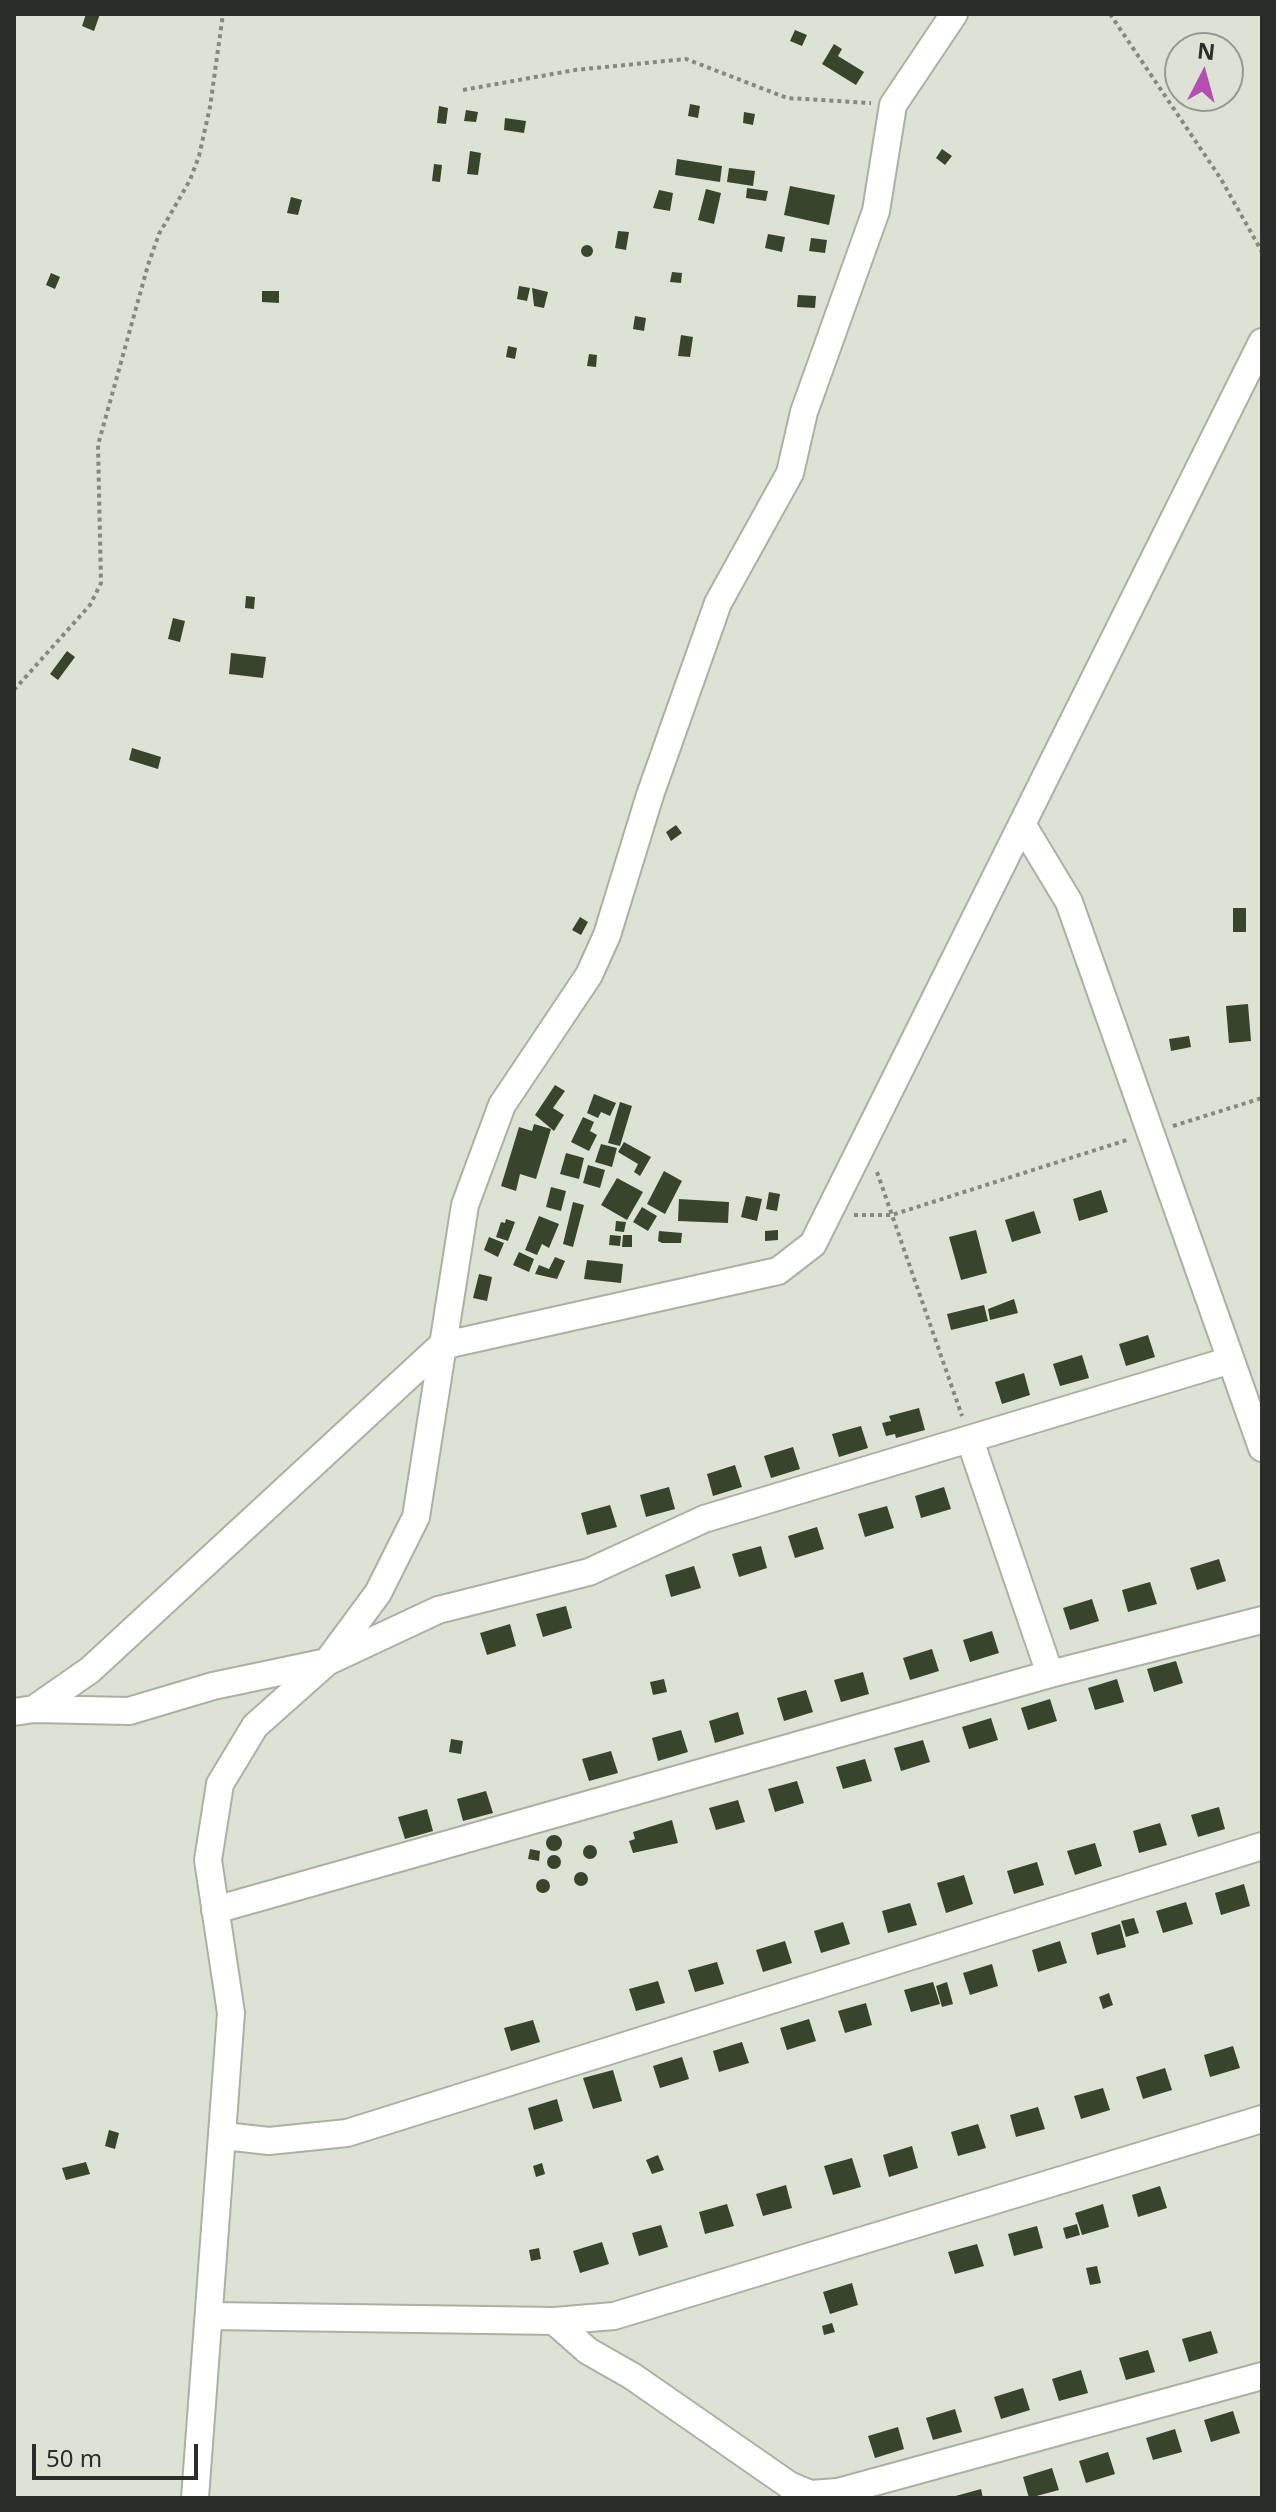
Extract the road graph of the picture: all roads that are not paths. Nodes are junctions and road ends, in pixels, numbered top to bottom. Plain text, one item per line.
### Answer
1 (954, 14) edge
2 (1262, 342) edge
3 (1022, 824) junction
4 (441, 1346) junction
5 (1231, 1360) junction
6 (970, 1440) junction
7 (1262, 1448) edge
8 (1262, 1620) edge
9 (327, 1662) junction
10 (1050, 1674) junction
11 (24, 1710) edge
12 (1262, 1846) edge
13 (215, 1910) junction
14 (1262, 2119) edge
15 (224, 2136) junction
16 (211, 2316) junction
17 (554, 2321) junction
18 (1262, 2376) edge
19 (195, 2498) edge

1 - 4 street
2 - 3 street
3 - 4 street
3 - 5 street
4 - 9 street
4 - 11 street
5 - 6 street
5 - 7 street
6 - 9 street
6 - 10 street
8 - 10 street
9 - 11 street
9 - 13 street
10 - 13 street
12 - 15 street
13 - 15 street
14 - 17 street
15 - 16 street
16 - 17 street
16 - 19 street
17 - 18 street

